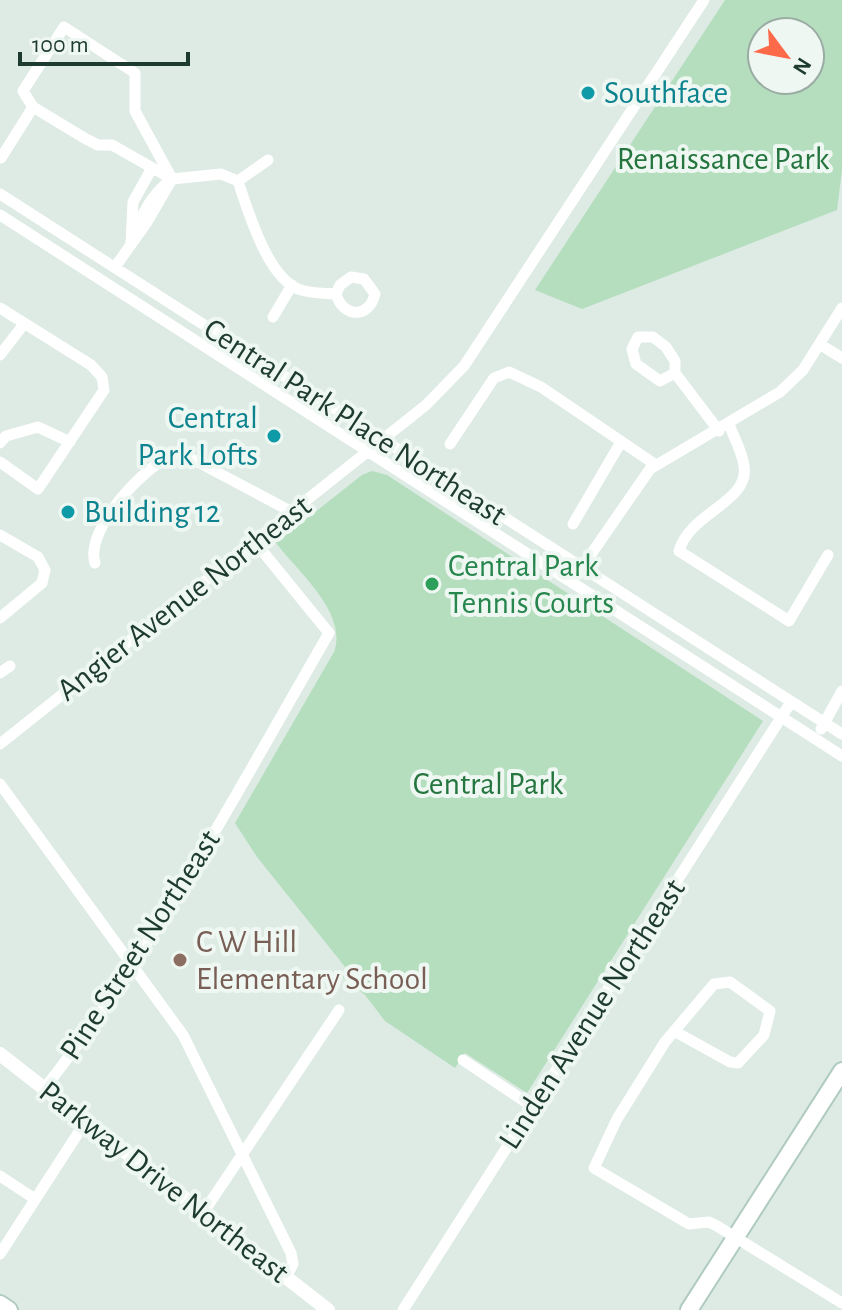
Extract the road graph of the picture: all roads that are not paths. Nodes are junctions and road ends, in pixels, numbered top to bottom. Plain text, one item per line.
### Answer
1 (704, 0) edge
2 (33, 107) junction
3 (1, 158) edge
4 (268, 160) dead end
5 (152, 168) junction
6 (172, 179) junction
7 (238, 181) junction
8 (0, 194) edge
9 (137, 195) junction
10 (153, 205) junction
11 (0, 215) edge
12 (134, 239) junction
13 (115, 267) junction
14 (292, 285) junction
15 (336, 294) dead end
16 (0, 308) edge
17 (842, 308) edge
18 (273, 317) dead end
19 (24, 324) junction
20 (821, 345) junction
21 (0, 355) edge
22 (842, 358) edge
23 (675, 373) dead end
24 (724, 427) junction
25 (383, 440) junction
26 (70, 442) junction
27 (621, 442) junction
28 (0, 443) edge
29 (450, 444) dead end
30 (368, 452) junction
31 (0, 462) edge
32 (656, 465) junction
33 (292, 512) junction
34 (573, 524) dead end
35 (0, 535) edge
36 (255, 542) junction
37 (828, 555) dead end
38 (95, 563) dead end
39 (582, 568) junction
40 (572, 583) junction
41 (0, 618) edge
42 (842, 691) edge
43 (791, 702) junction
44 (781, 717) junction
45 (825, 723) junction
46 (842, 734) edge
47 (815, 738) junction
48 (0, 744) edge
49 (842, 756) edge
50 (0, 784) edge
51 (134, 964) junction
52 (339, 1010) dead end
53 (674, 1031) junction
54 (0, 1054) edge
55 (463, 1060) dead end
56 (842, 1071) edge
57 (44, 1089) junction
58 (533, 1107) junction
59 (86, 1121) junction
60 (242, 1155) junction
61 (0, 1176) edge
62 (35, 1199) junction
63 (203, 1213) junction
64 (735, 1237) junction
65 (0, 1254) edge
66 (286, 1277) junction
67 (842, 1303) edge
68 (0, 1304) edge
69 (9, 1310) edge
70 (328, 1310) edge
71 (403, 1310) edge
72 (689, 1310) edge

1 - 25 street
2 - 3 street
2 - 5 street
2 - 6 street
4 - 7 street
5 - 6 street
5 - 9 street
6 - 7 street
6 - 10 street
7 - 14 street
8 - 13 street, Central Park Place Northeast
9 - 10 street
9 - 12 street
10 - 12 street
11 - 30 street, Central Park Place Northeast
12 - 13 street
13 - 25 street, Central Park Place Northeast
14 - 15 street
14 - 18 street
16 - 19 street
17 - 20 street
19 - 21 street
19 - 26 street
20 - 22 street
20 - 24 street
23 - 24 street
24 - 32 street
24 - 37 street
25 - 30 street
25 - 39 street, Central Park Place Northeast
26 - 28 street
26 - 31 street
27 - 29 street
27 - 32 street
27 - 34 street
30 - 33 street, Angier Avenue Northeast
30 - 40 street, Central Park Place Northeast
32 - 39 street
33 - 36 street, Angier Avenue Northeast
33 - 38 street
35 - 41 street
36 - 48 street, Angier Avenue Northeast
36 - 51 street, Pine Street Northeast
39 - 40 street
39 - 43 street, Central Park Place Northeast
40 - 44 street, Central Park Place Northeast
42 - 45 street
43 - 44 street
43 - 45 street, Central Park Place Northeast
44 - 47 street, Central Park Place Northeast
44 - 58 street, Linden Avenue Northeast
45 - 46 street, Central Park Place Northeast
45 - 47 street
47 - 49 street, Central Park Place Northeast
50 - 51 street
51 - 57 street, Pine Street Northeast
51 - 60 street
52 - 60 street
53 - 53 street
53 - 64 street
54 - 57 street, Parkway Drive Northeast
55 - 58 street
56 - 64 main road
57 - 59 street, Parkway Drive Northeast
58 - 71 street, Linden Avenue Northeast
59 - 62 street
59 - 63 street, Parkway Drive Northeast
60 - 63 street
60 - 66 street
61 - 62 street
62 - 65 street
63 - 66 street, Parkway Drive Northeast
64 - 67 street
64 - 72 main road
66 - 70 street, Parkway Drive Northeast
68 - 69 main road

